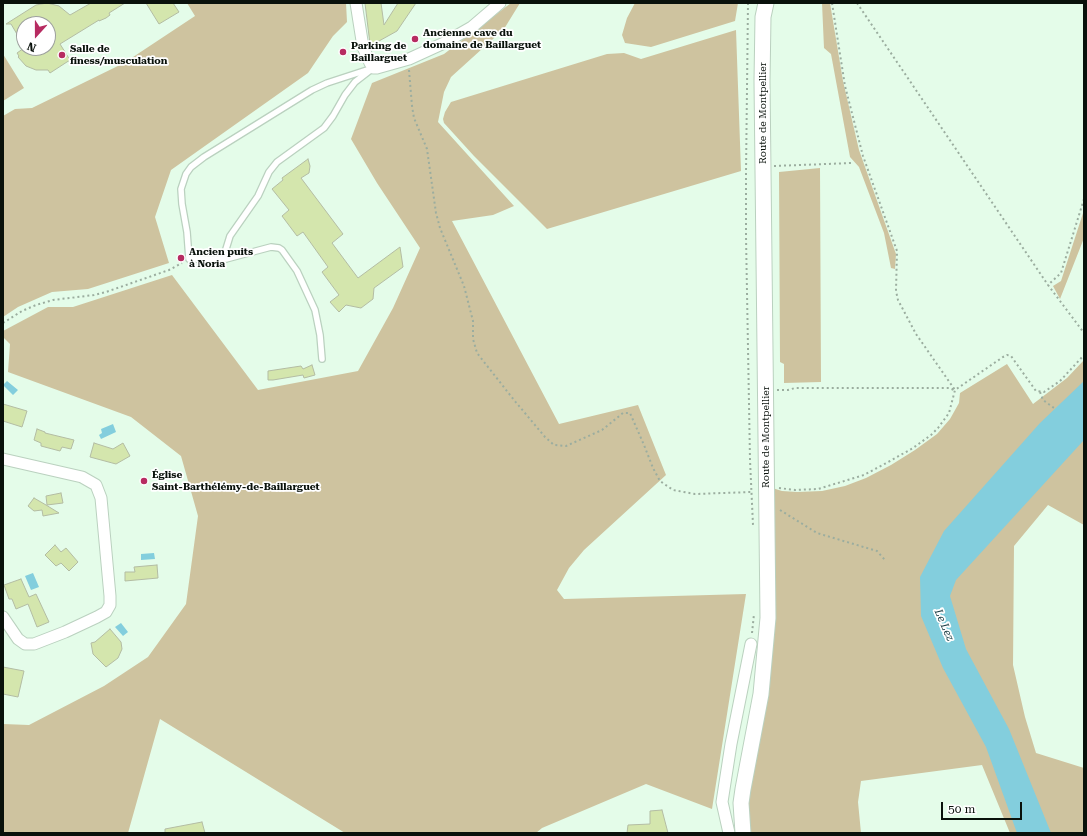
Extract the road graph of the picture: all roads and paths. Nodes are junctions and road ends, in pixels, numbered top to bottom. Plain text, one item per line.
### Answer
1 (356, 3) edge
2 (500, 3) edge
3 (748, 3) edge
4 (766, 3) edge
5 (776, 3) edge
6 (832, 3) edge
7 (857, 3) edge
8 (763, 39) junction
9 (408, 58) junction
10 (374, 68) junction
11 (852, 163) dead end
12 (763, 166) junction
13 (1084, 199) edge
14 (226, 259) junction
15 (190, 260) junction
16 (1048, 285) junction
17 (3, 323) edge
18 (1084, 333) edge
19 (1084, 355) edge
20 (322, 359) dead end
21 (766, 390) junction
22 (955, 390) junction
23 (1040, 392) junction
24 (1054, 408) dead end
25 (3, 459) edge
26 (766, 486) junction
27 (751, 492) junction
28 (767, 511) junction
29 (753, 526) dead end
30 (885, 560) dead end
31 (755, 609) dead end
32 (3, 616) edge
33 (751, 644) joint
34 (729, 833) edge
35 (743, 833) edge

1 - 10 street
2 - 9 street
3 - 27 path
4 - 8 main road, Route de Montpellier
5 - 8 main road, Route de Montpellier
6 - 22 path
7 - 16 path
8 - 12 main road, Route de Montpellier
9 - 10 street
9 - 27 path
10 - 14 lane
10 - 15 lane
11 - 12 path
12 - 21 main road, Route de Montpellier
13 - 16 path
14 - 15 lane
14 - 20 lane
15 - 17 path
16 - 18 path
19 - 23 path
21 - 22 path
21 - 26 main road, Route de Montpellier
22 - 23 path
22 - 26 path
23 - 24 path
25 - 32 street
26 - 28 main road, Route de Montpellier
27 - 29 path
28 - 30 path
28 - 35 main road, Route de Montpellier
31 - 33 path
33 - 34 street

